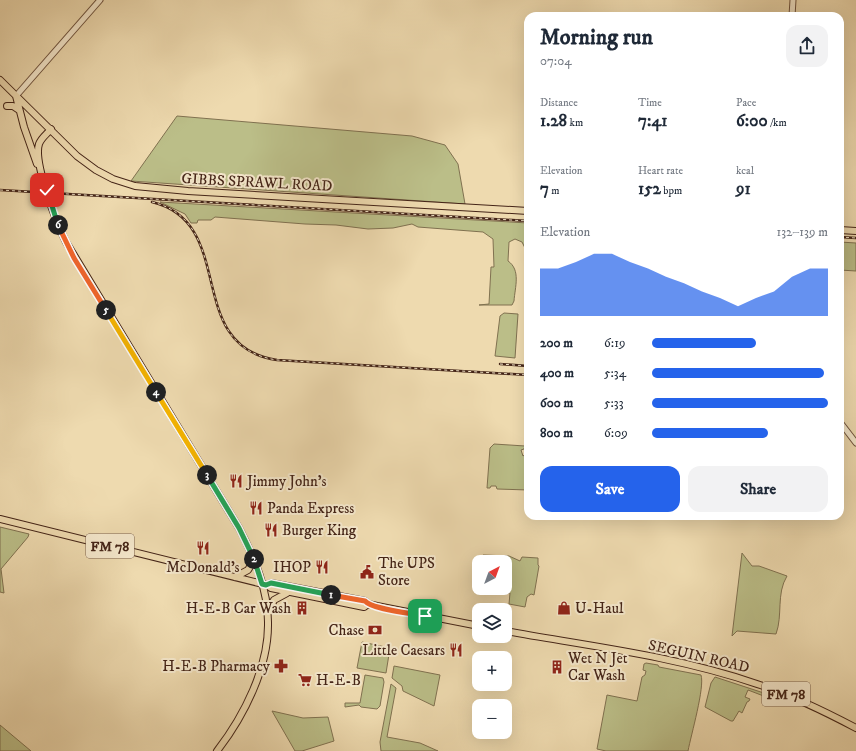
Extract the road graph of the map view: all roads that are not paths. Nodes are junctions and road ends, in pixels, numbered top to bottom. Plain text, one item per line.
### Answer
1 (100, 0) edge
2 (793, 0) edge
3 (792, 12) edge
4 (0, 80) edge
5 (16, 96) junction
6 (7, 106) dead end
7 (19, 110) junction
8 (51, 129) junction
9 (44, 182) junction
10 (524, 211) edge
11 (844, 230) edge
12 (856, 231) edge
13 (844, 427) edge
14 (856, 443) edge
15 (0, 519) edge
16 (254, 560) junction
17 (235, 577) junction
18 (264, 584) junction
19 (290, 592) junction
20 (368, 604) junction
21 (268, 613) junction
22 (472, 625) edge
23 (512, 632) edge
24 (856, 728) edge
25 (217, 751) edge

1 - 5 street
2 - 3 street
4 - 5 main road, GIBBS SPRAWL ROAD
5 - 7 main road
5 - 8 main road, GIBBS SPRAWL ROAD
6 - 7 main road
7 - 9 main road
8 - 9 main road
8 - 10 main road, GIBBS SPRAWL ROAD
9 - 16 main road
11 - 12 main road
13 - 14 street
15 - 17 main road, FM 78
16 - 17 main road
16 - 18 main road
17 - 18 main road, FM 78
18 - 19 main road, FM 78
18 - 20 main road, FM 78
18 - 21 main road
19 - 20 main road, FM 78
19 - 21 main road
20 - 22 main road, FM 78
21 - 25 main road
23 - 24 main road, SEGUIN ROAD / FM 78

